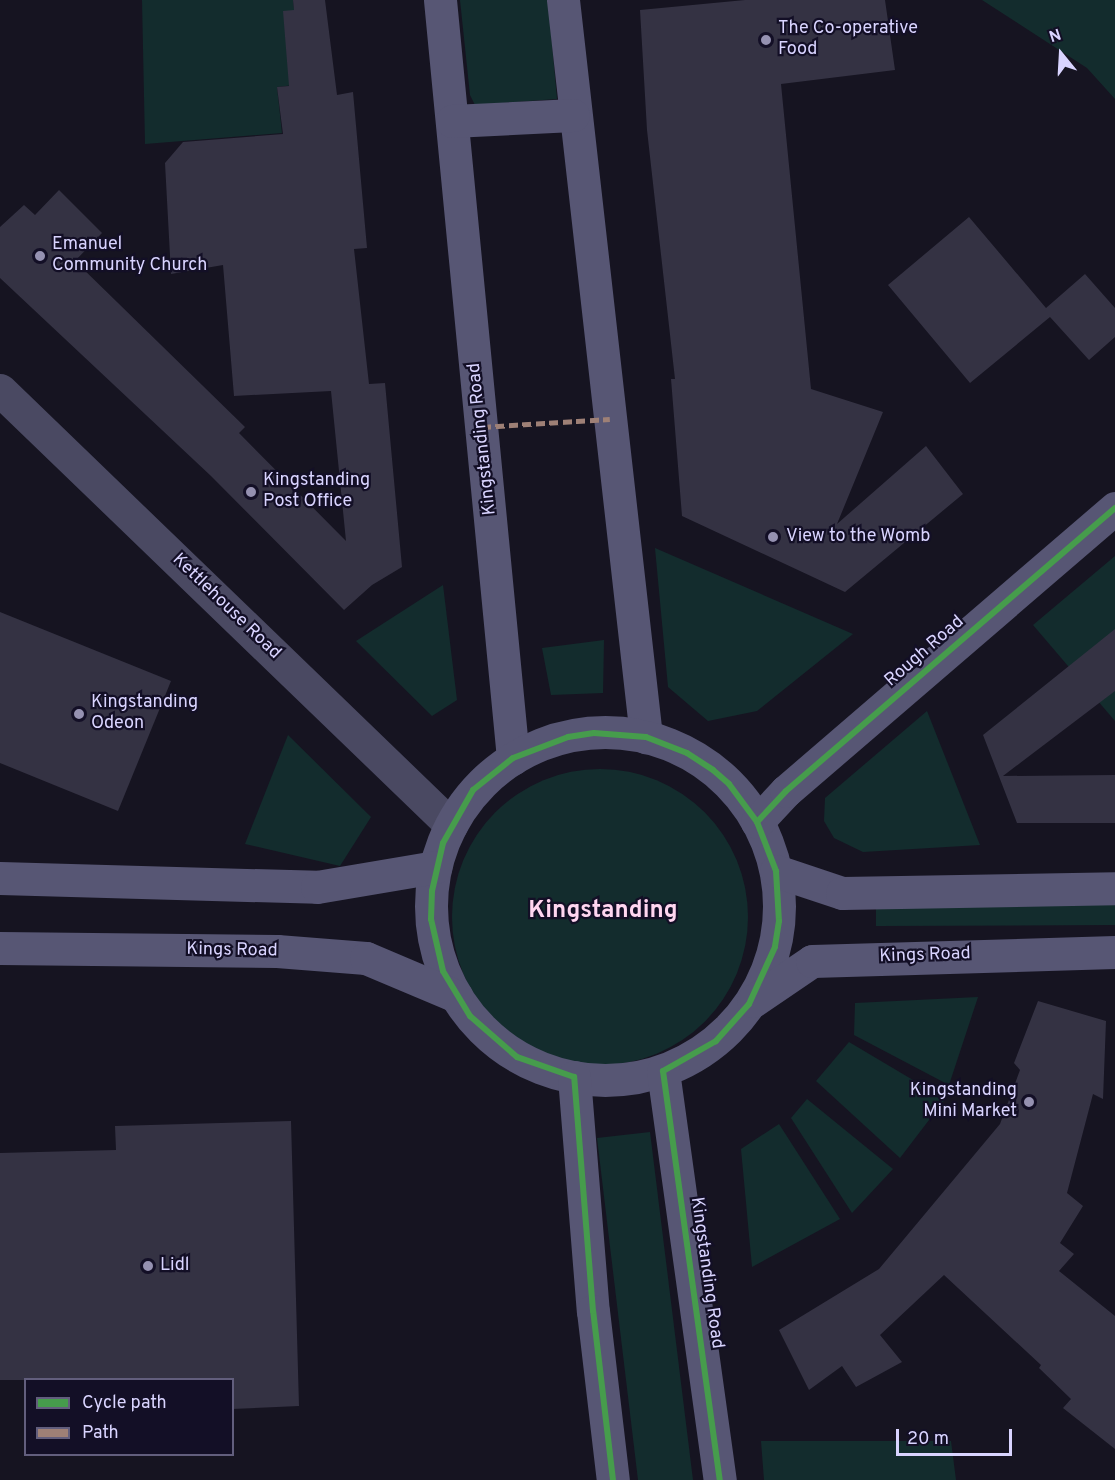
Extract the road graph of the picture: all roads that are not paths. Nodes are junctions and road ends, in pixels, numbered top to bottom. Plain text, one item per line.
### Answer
1 (440, 0) edge
2 (563, 0) edge
3 (573, 116) junction
4 (452, 121) junction
5 (0, 390) edge
6 (1115, 508) edge
7 (646, 737) junction
8 (513, 758) junction
9 (757, 822) junction
10 (451, 825) junction
11 (435, 867) junction
12 (776, 871) junction
13 (0, 878) edge
14 (1115, 888) edge
15 (0, 948) edge
16 (1115, 952) edge
17 (456, 996) junction
18 (749, 1004) junction
19 (663, 1071) junction
20 (574, 1077) junction
21 (613, 1480) edge
22 (720, 1480) edge

1 - 4 main road, Kingstanding Road
2 - 3 main road
3 - 4 main road
3 - 7 main road
4 - 8 main road, Kingstanding Road
5 - 10 street, Kettlehouse Road
6 - 9 main road, Rough Road
7 - 8 main road
7 - 9 main road
8 - 10 main road
9 - 12 main road
10 - 11 main road
11 - 13 main road
11 - 17 main road
12 - 14 main road
12 - 18 main road
15 - 17 main road, Kings Road
16 - 18 main road, Kings Road
17 - 20 main road
18 - 19 main road
19 - 20 main road
19 - 22 main road, Kingstanding Road
20 - 21 main road

